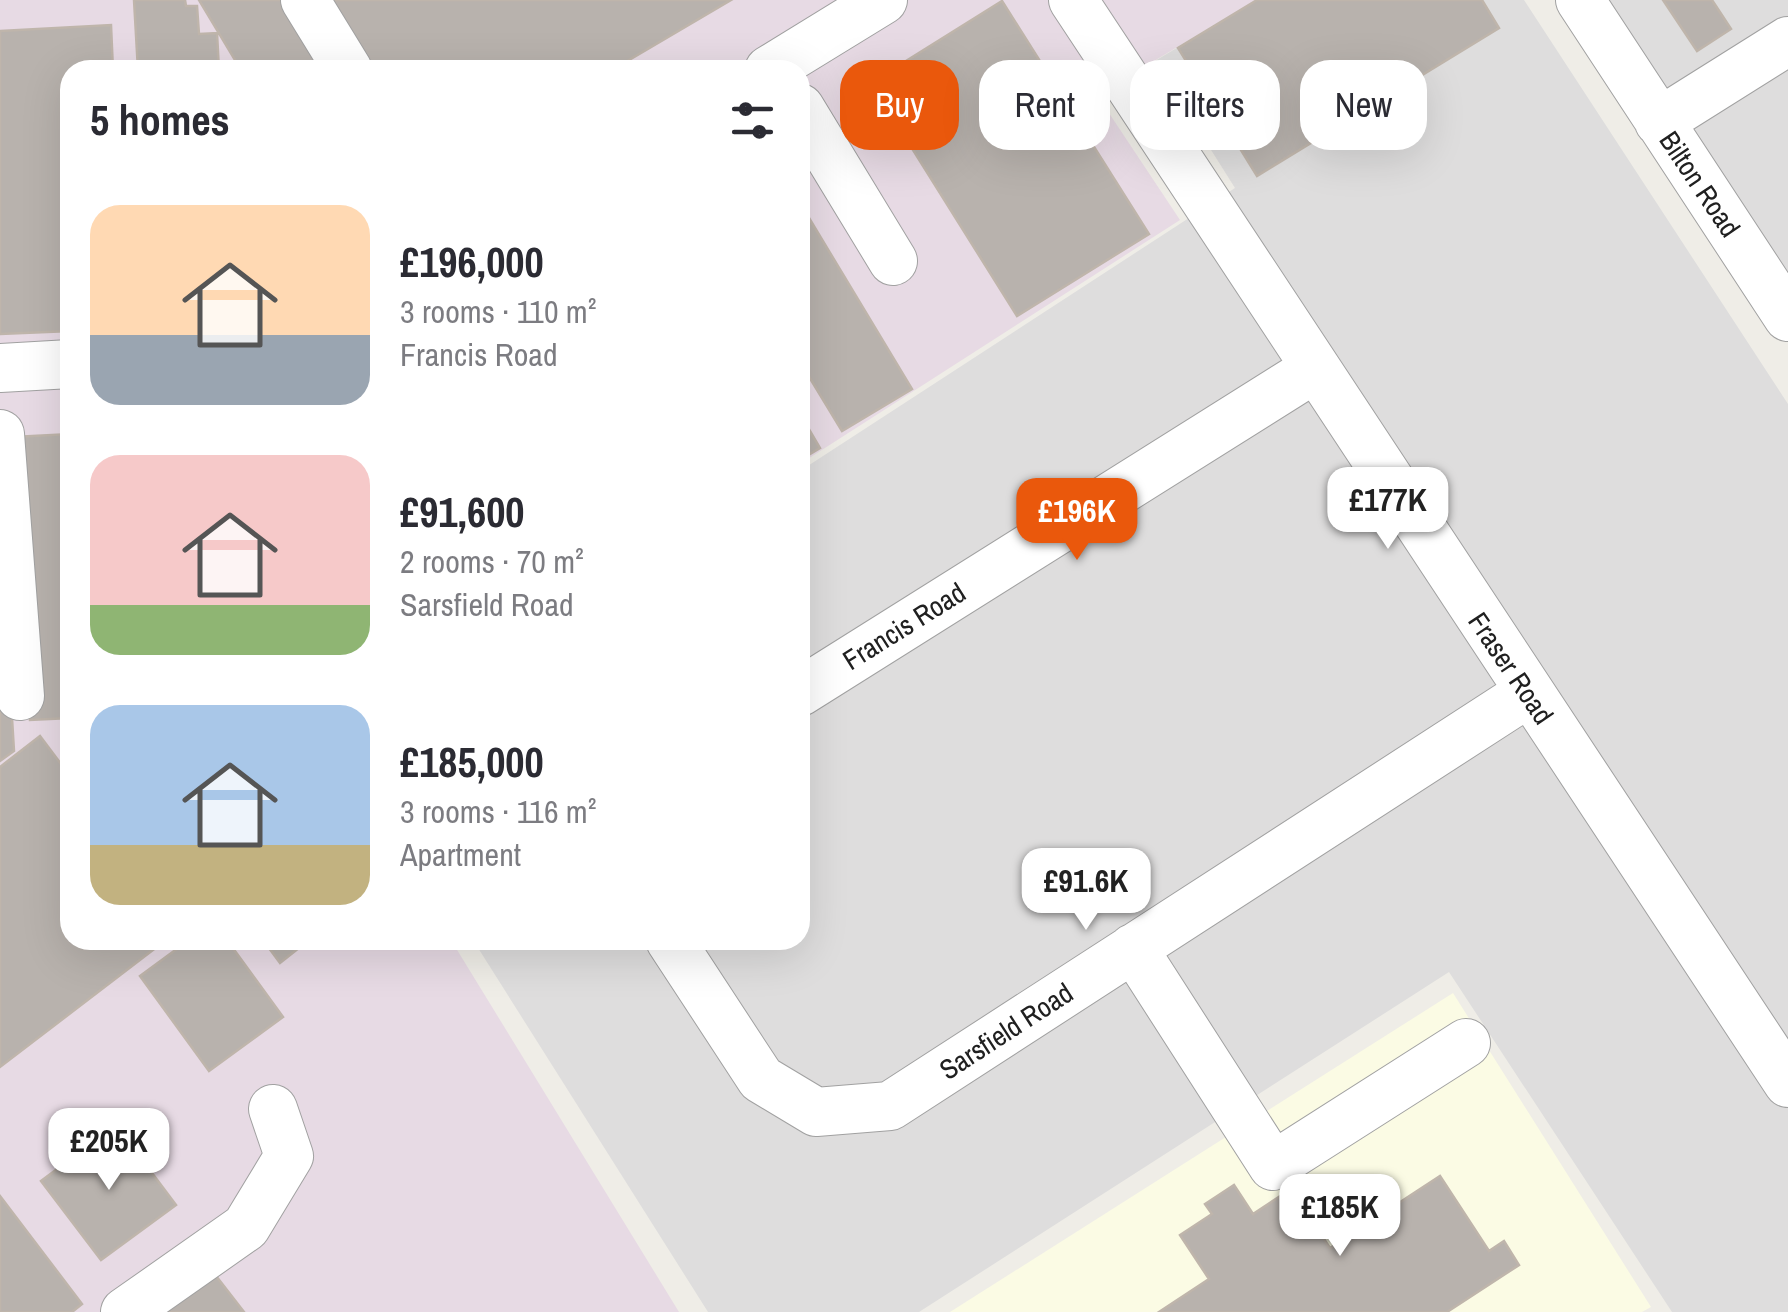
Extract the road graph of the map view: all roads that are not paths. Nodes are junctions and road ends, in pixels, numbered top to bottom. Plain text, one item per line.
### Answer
1 (305, 0) edge
2 (884, 0) edge
3 (1073, 0) edge
4 (1580, 0) edge
5 (1788, 41) edge
6 (342, 60) edge
7 (788, 60) edge
8 (1659, 122) junction
9 (810, 124) edge
10 (893, 261) dead end
11 (1788, 317) edge
12 (60, 365) edge
13 (0, 368) edge
14 (1314, 369) junction
15 (0, 434) edge
16 (810, 686) edge
17 (1528, 693) junction
18 (20, 696) dead end
19 (1133, 948) junction
20 (677, 950) edge
21 (1466, 1043) dead end
22 (1788, 1083) edge
23 (273, 1110) dead end
24 (125, 1312) edge

1 - 6 street
2 - 7 street
3 - 14 street, Fraser Road
4 - 8 street, Bilton Road
5 - 8 street
8 - 11 street, Bilton Road
9 - 10 street
12 - 13 street
14 - 16 street, Francis Road
14 - 17 street, Fraser Road
15 - 18 street
17 - 19 street, Sarsfield Road
17 - 22 street, Fraser Road
19 - 20 street, Sarsfield Road
19 - 21 street
23 - 24 street

